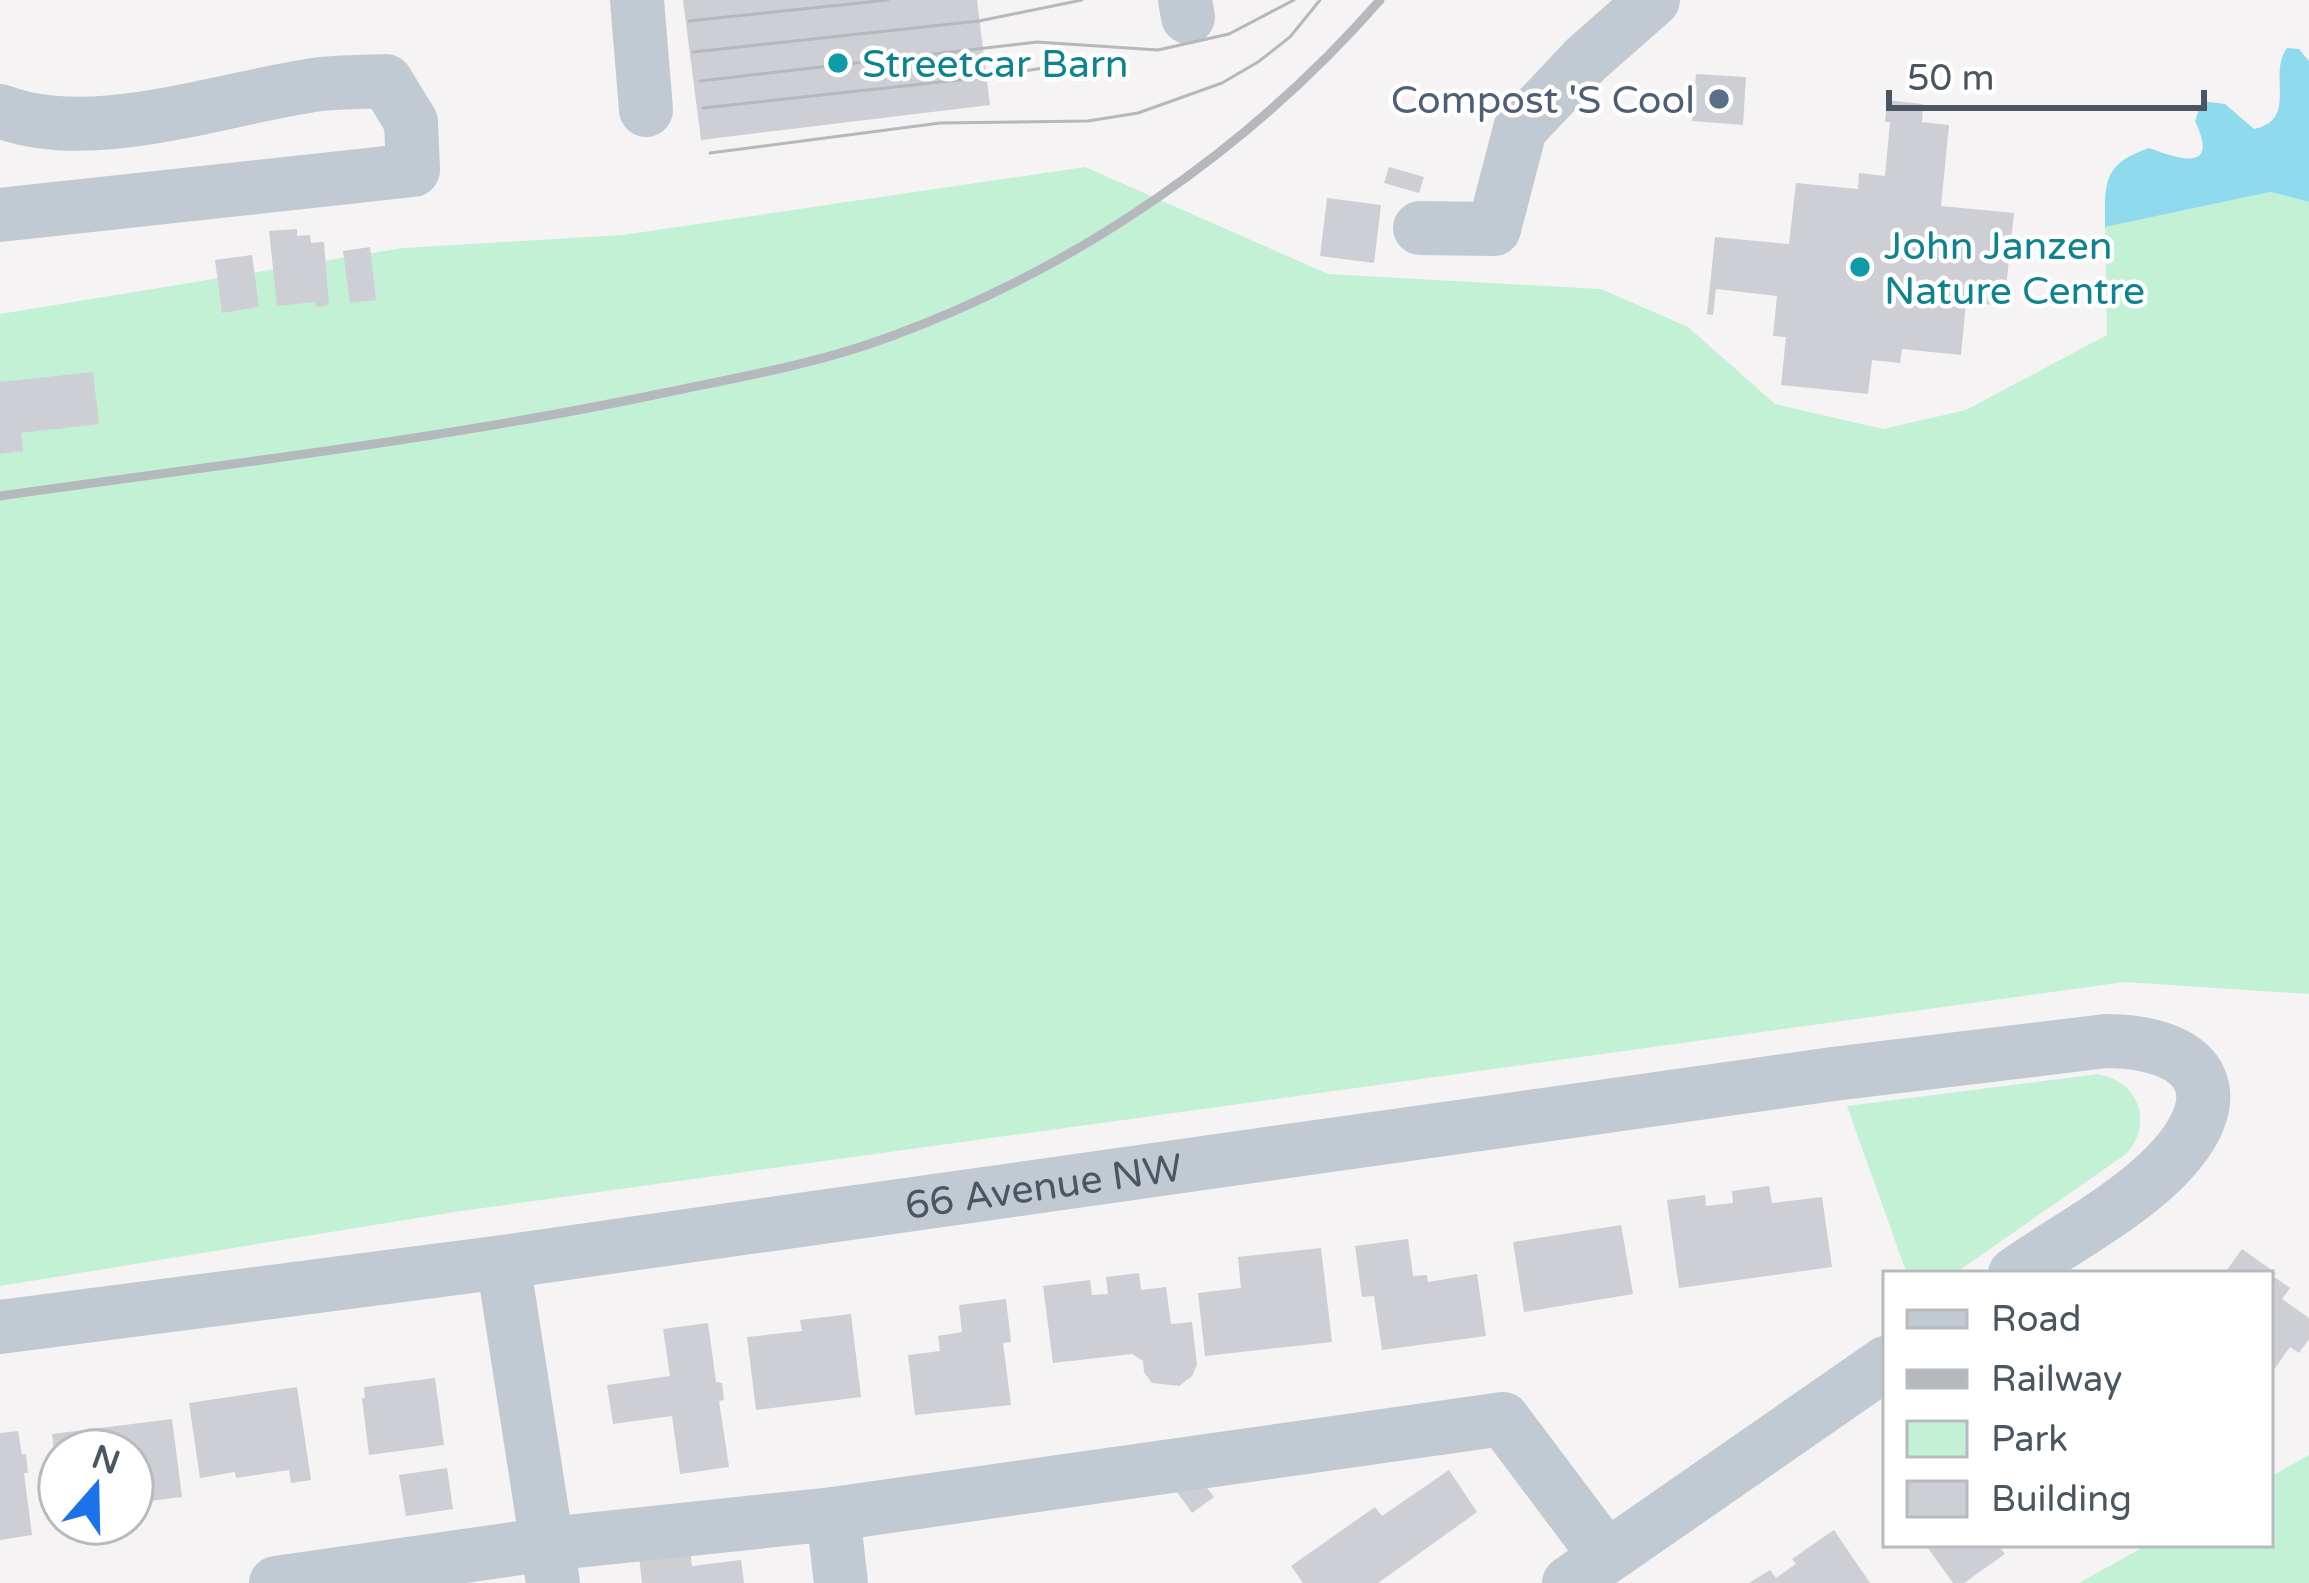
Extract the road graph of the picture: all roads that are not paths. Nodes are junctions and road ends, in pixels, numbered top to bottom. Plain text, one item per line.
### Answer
1 (637, 0) edge
2 (1653, 0) edge
3 (646, 110) dead end
4 (0, 111) edge
5 (0, 215) edge
6 (1420, 229) dead end
7 (503, 1262) junction
8 (2019, 1271) edge
9 (0, 1327) edge
10 (1883, 1365) edge
11 (833, 1514) junction
12 (551, 1564) edge
13 (1587, 1570) edge
14 (277, 1583) edge
15 (841, 1583) edge

1 - 3 street
2 - 6 street
4 - 5 street
7 - 8 street, 66 Avenue NW
7 - 9 street, 66 Avenue NW
7 - 12 street
10 - 13 street
11 - 12 street
11 - 13 street
11 - 15 street
12 - 14 street

